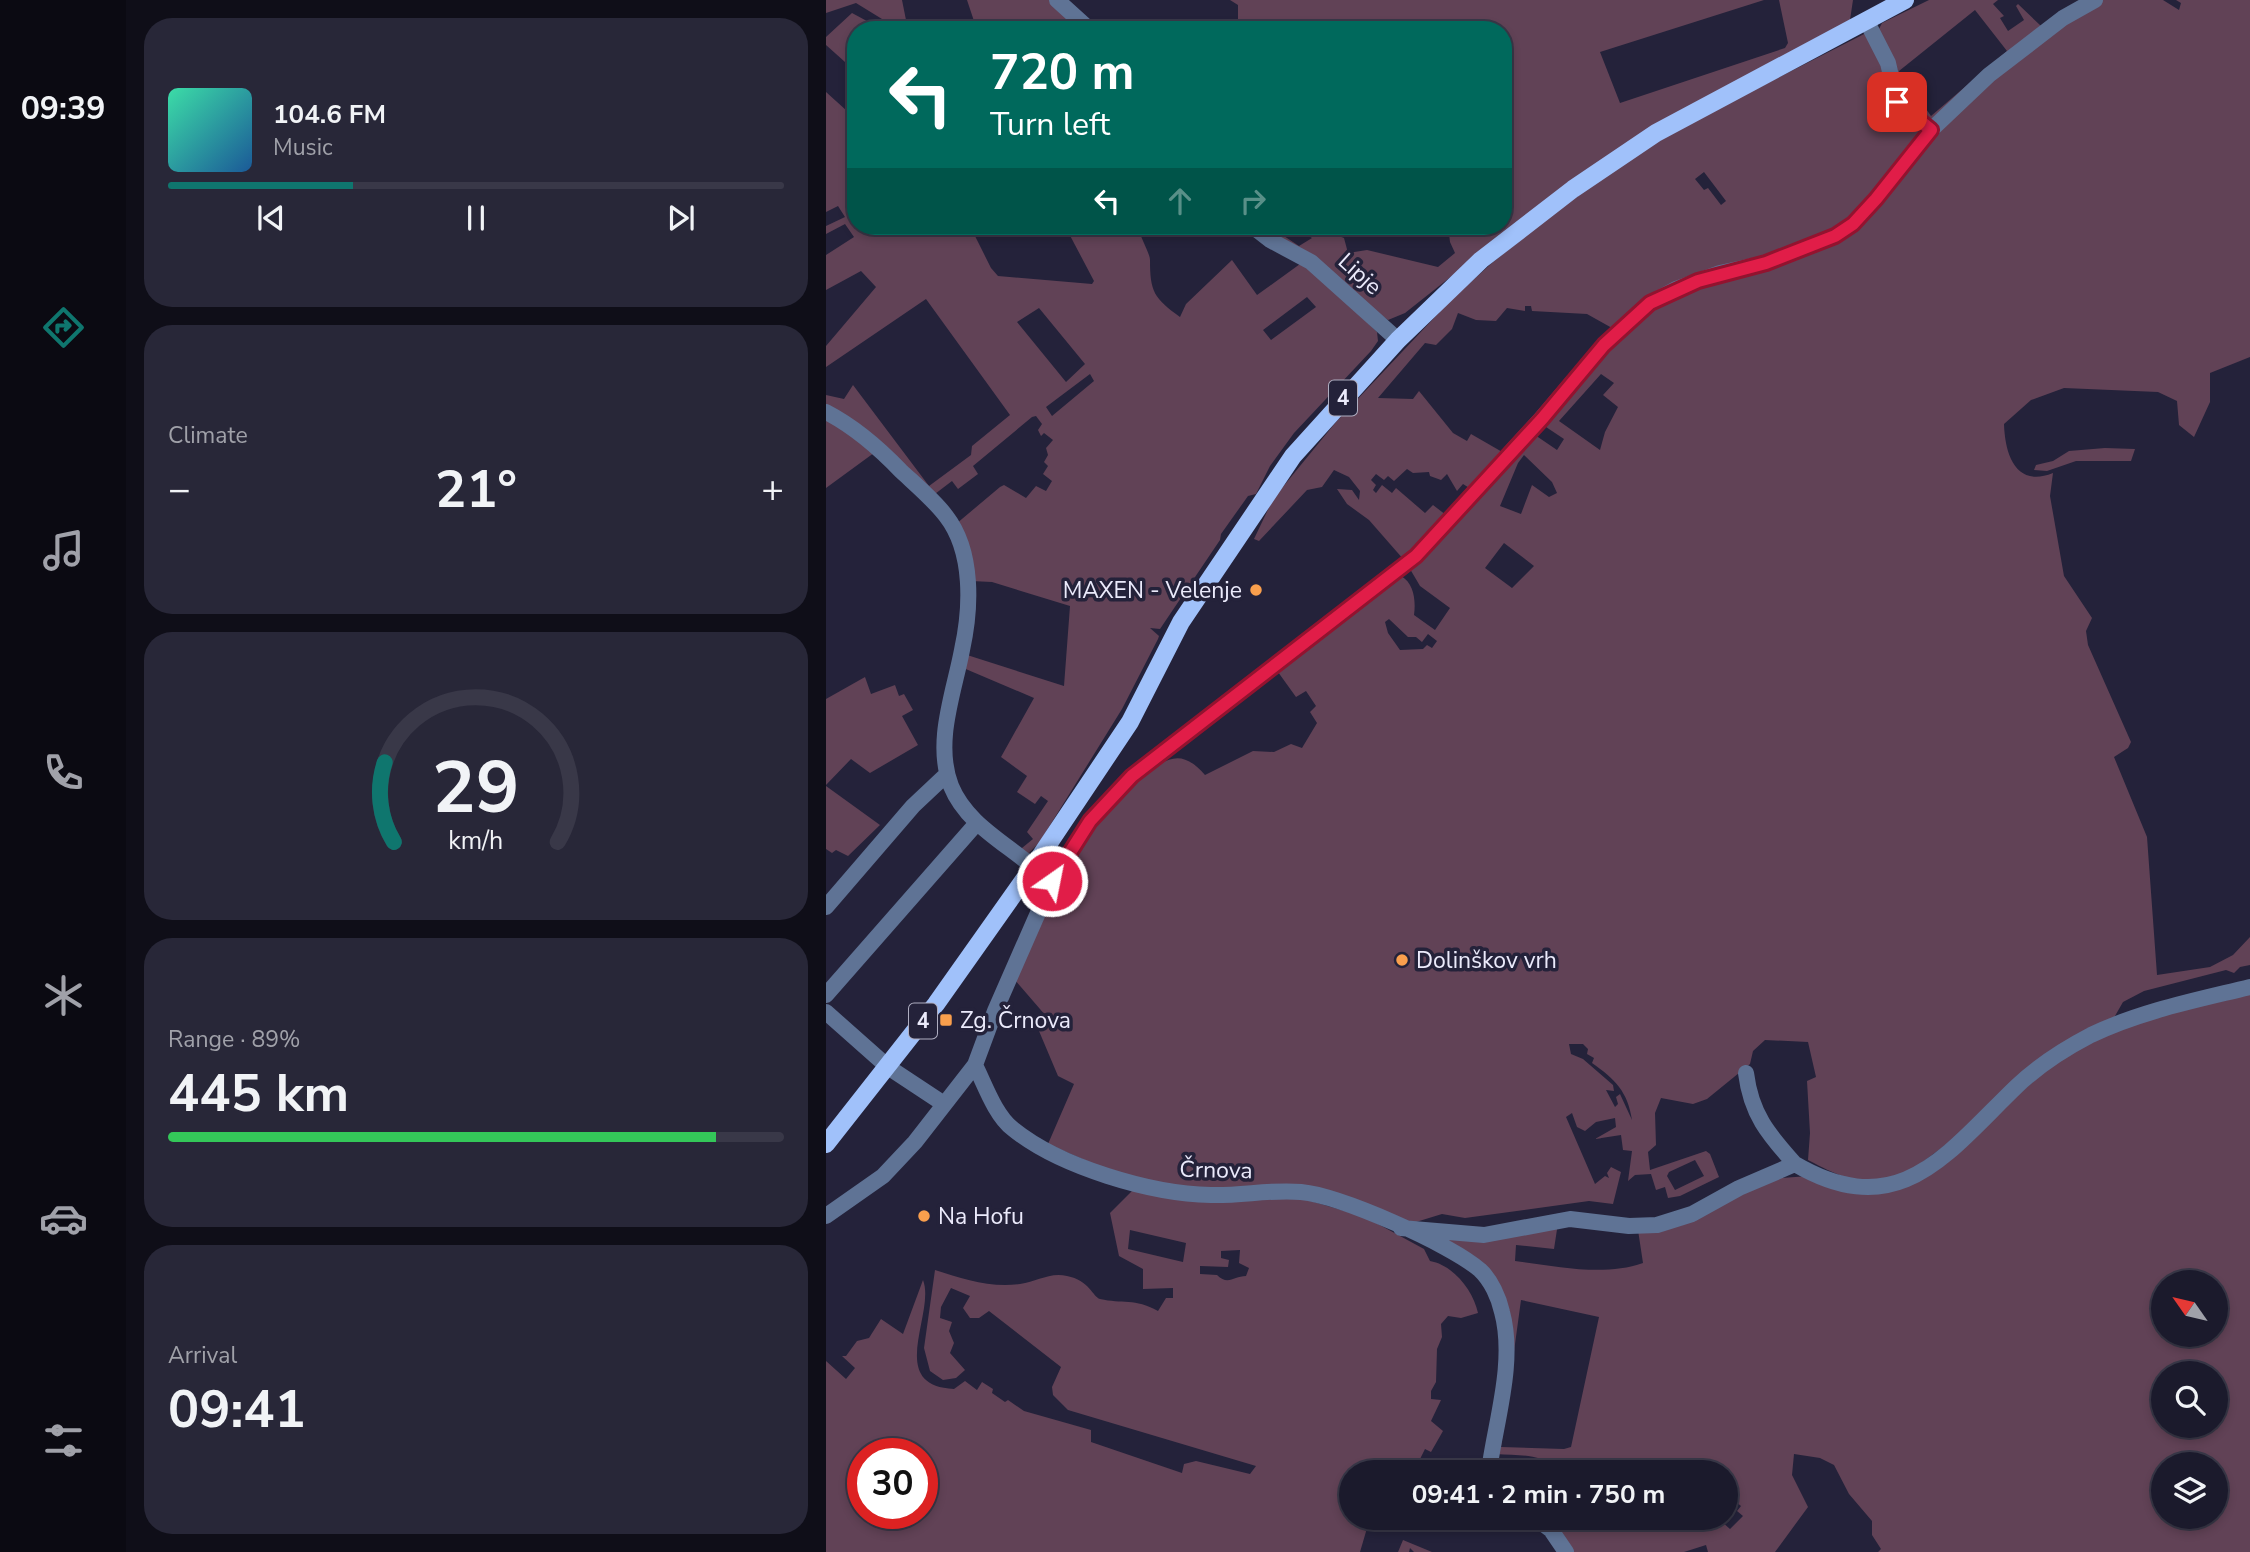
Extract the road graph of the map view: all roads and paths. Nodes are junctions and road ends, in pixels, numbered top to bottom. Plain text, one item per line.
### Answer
1 (1057, 0) edge
2 (1905, 0) edge
3 (2095, 0) edge
4 (1866, 20) junction
5 (1080, 21) edge
6 (1931, 130) junction
7 (1264, 235) edge
8 (1398, 340) junction
9 (826, 412) edge
10 (947, 774) junction
11 (976, 824) junction
12 (1033, 867) junction
13 (826, 907) edge
14 (2250, 987) edge
15 (826, 995) edge
16 (826, 1012) edge
17 (975, 1065) junction
18 (888, 1067) junction
19 (1746, 1073) dead end
20 (944, 1104) junction
21 (826, 1144) edge
22 (1795, 1164) junction
23 (826, 1216) edge
24 (1401, 1228) junction
25 (1491, 1460) edge
26 (1550, 1530) edge
27 (1566, 1552) edge

1 - 5 street
2 - 4 main road, 4
3 - 6 street
4 - 6 street
4 - 8 main road, 4
6 - 17 street
7 - 8 street, Lipje
8 - 12 main road, 4
9 - 10 street
10 - 11 street
10 - 13 street
11 - 12 street
11 - 15 street
12 - 18 main road, 4
14 - 22 street
16 - 18 street
17 - 20 street
17 - 24 street, Črnova
18 - 20 street
18 - 21 main road, 4
19 - 22 street
20 - 23 street
22 - 24 street
24 - 25 street, Črnova
26 - 27 street

